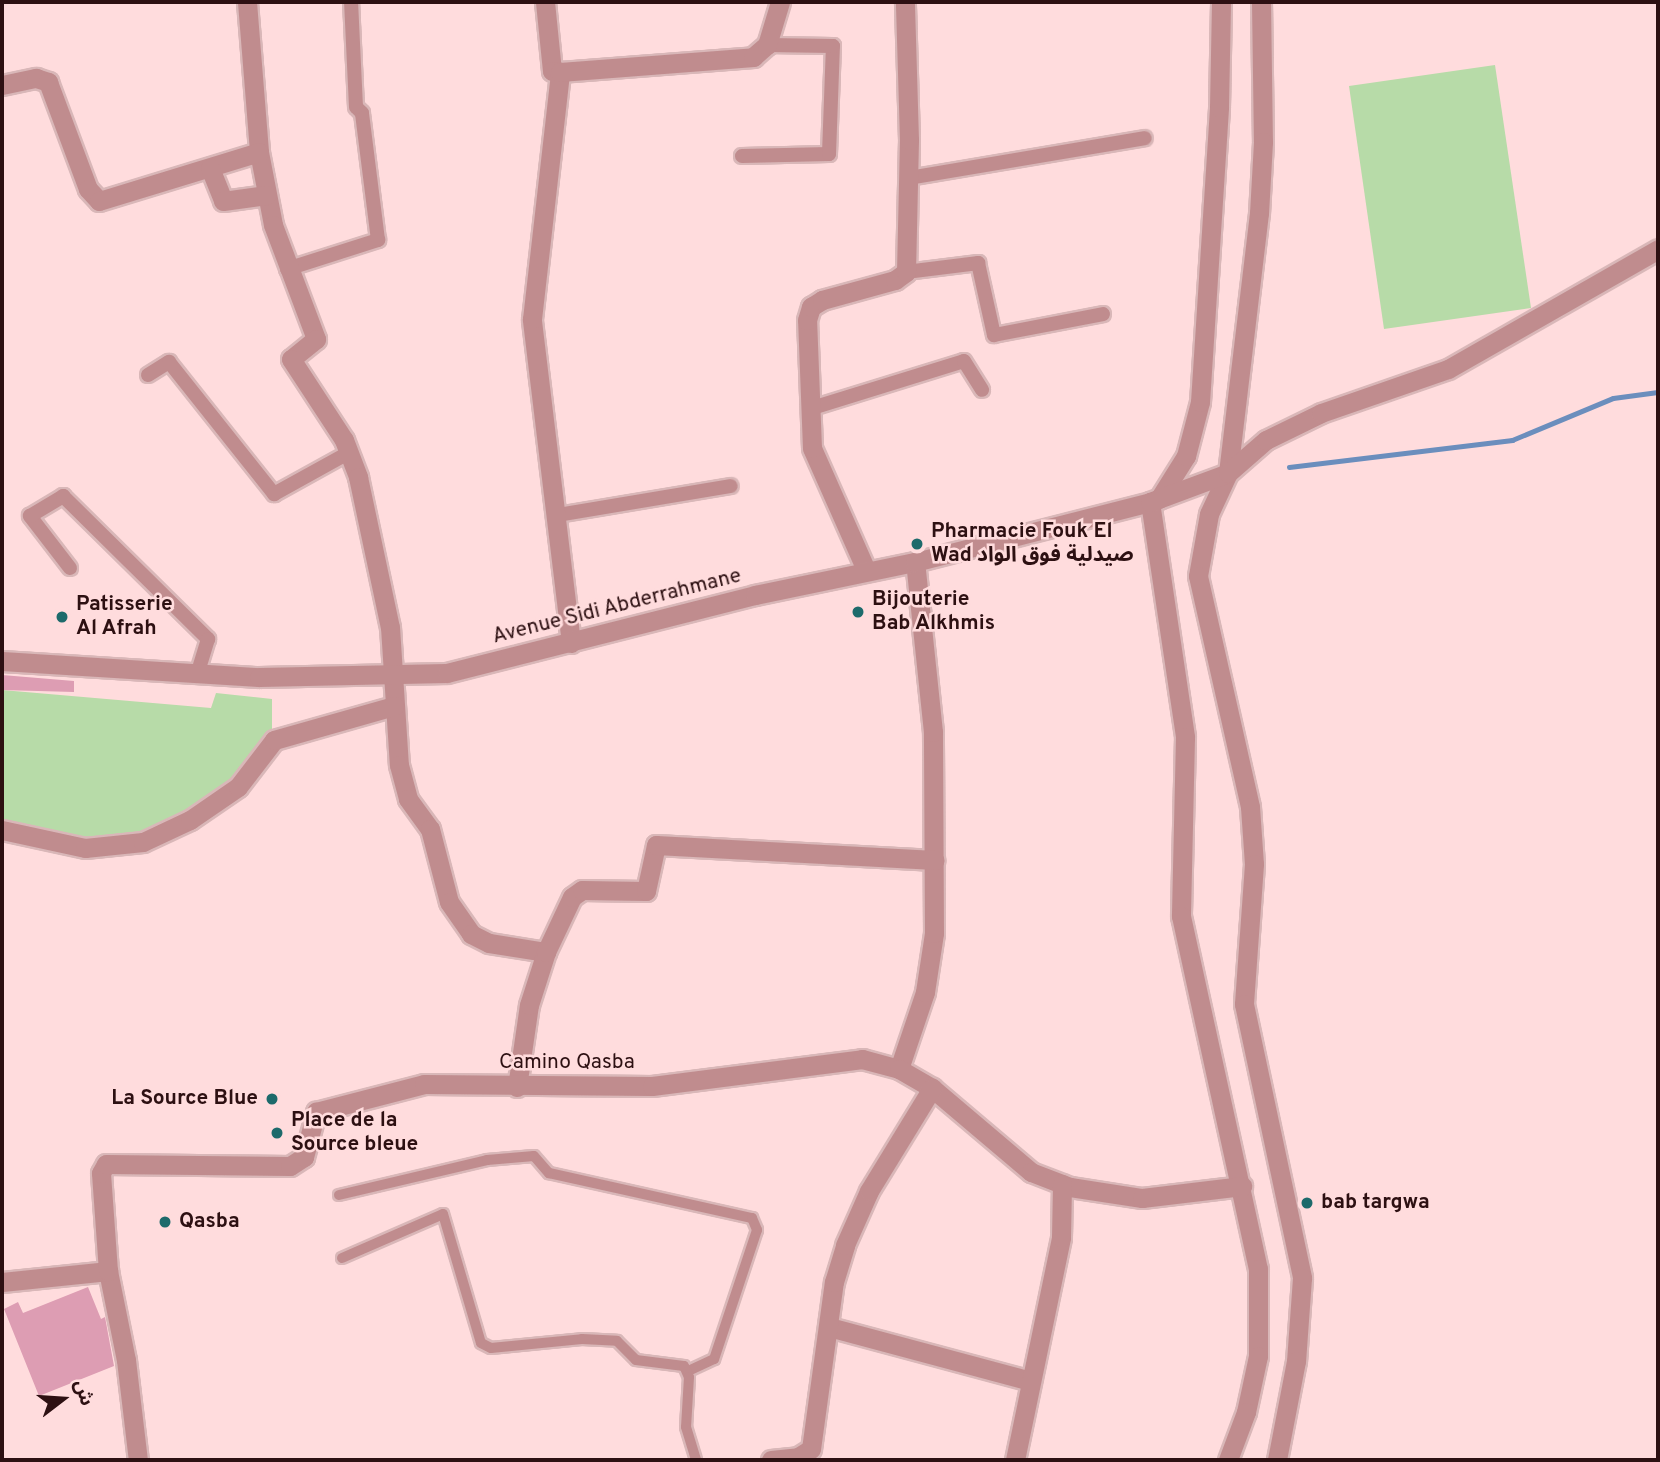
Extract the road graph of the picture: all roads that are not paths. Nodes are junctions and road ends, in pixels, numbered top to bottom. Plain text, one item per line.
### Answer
1 (247, 2) edge
2 (351, 2) edge
3 (545, 2) edge
4 (780, 2) edge
5 (905, 2) edge
6 (1221, 2) edge
7 (1261, 2) edge
8 (767, 45) junction
9 (560, 72) junction
10 (2, 85) edge
11 (1144, 138) dead end
12 (259, 152) junction
13 (742, 156) dead end
14 (210, 168) junction
15 (909, 178) junction
16 (267, 195) junction
17 (1658, 249) edge
18 (287, 269) junction
19 (906, 272) junction
20 (1103, 314) dead end
21 (148, 375) dead end
22 (982, 390) dead end
23 (809, 409) junction
24 (350, 452) junction
25 (1228, 473) junction
26 (731, 486) dead end
27 (1154, 500) junction
28 (558, 516) junction
29 (915, 562) junction
30 (70, 568) dead end
31 (866, 570) junction
32 (571, 643) junction
33 (2, 661) edge
34 (197, 674) junction
35 (394, 674) junction
36 (394, 706) junction
37 (2, 830) edge
38 (935, 860) junction
39 (546, 952) junction
40 (899, 1069) junction
41 (517, 1087) junction
42 (932, 1088) junction
43 (1062, 1184) junction
44 (1242, 1186) junction
45 (339, 1195) dead end
46 (341, 1258) dead end
47 (108, 1271) junction
48 (2, 1282) edge
49 (829, 1328) junction
50 (688, 1371) junction
51 (1030, 1381) junction
52 (138, 1460) edge
53 (696, 1460) edge
54 (771, 1460) edge
55 (1015, 1460) edge
56 (1228, 1460) edge
57 (1277, 1460) edge

1 - 12 street
2 - 18 street
3 - 9 street
4 - 8 street
5 - 15 street
6 - 27 street
7 - 25 street
8 - 9 street
8 - 13 street
9 - 28 street
10 - 14 street
11 - 15 street
12 - 14 street
12 - 16 street
14 - 16 street
15 - 19 street
16 - 18 street
17 - 25 street
18 - 24 street
19 - 20 street
19 - 23 street
21 - 24 street
22 - 23 street
23 - 31 street
24 - 35 street
25 - 27 street, Avenue Sidi Abderrahmane
25 - 57 street
26 - 28 street
27 - 29 street, Avenue Sidi Abderrahmane
27 - 44 street
28 - 32 street
29 - 31 street, Avenue Sidi Abderrahmane
29 - 38 street
30 - 34 street
31 - 32 street, Avenue Sidi Abderrahmane
32 - 35 street, Avenue Sidi Abderrahmane
33 - 34 street, Avenue Sidi Abderrahmane
34 - 35 street, Avenue Sidi Abderrahmane
35 - 36 street
36 - 37 street
36 - 39 street
38 - 39 street
38 - 40 street
39 - 41 street
40 - 41 street, Camino Qasba
40 - 42 street, Camino Qasba
41 - 47 street, Camino Qasba
42 - 43 street, Camino Qasba
42 - 49 street
43 - 44 street, Camino Qasba
43 - 51 street
44 - 56 street
45 - 50 lane
46 - 50 lane
47 - 48 street
47 - 52 street
49 - 51 street
49 - 54 street
50 - 53 lane
51 - 55 street

